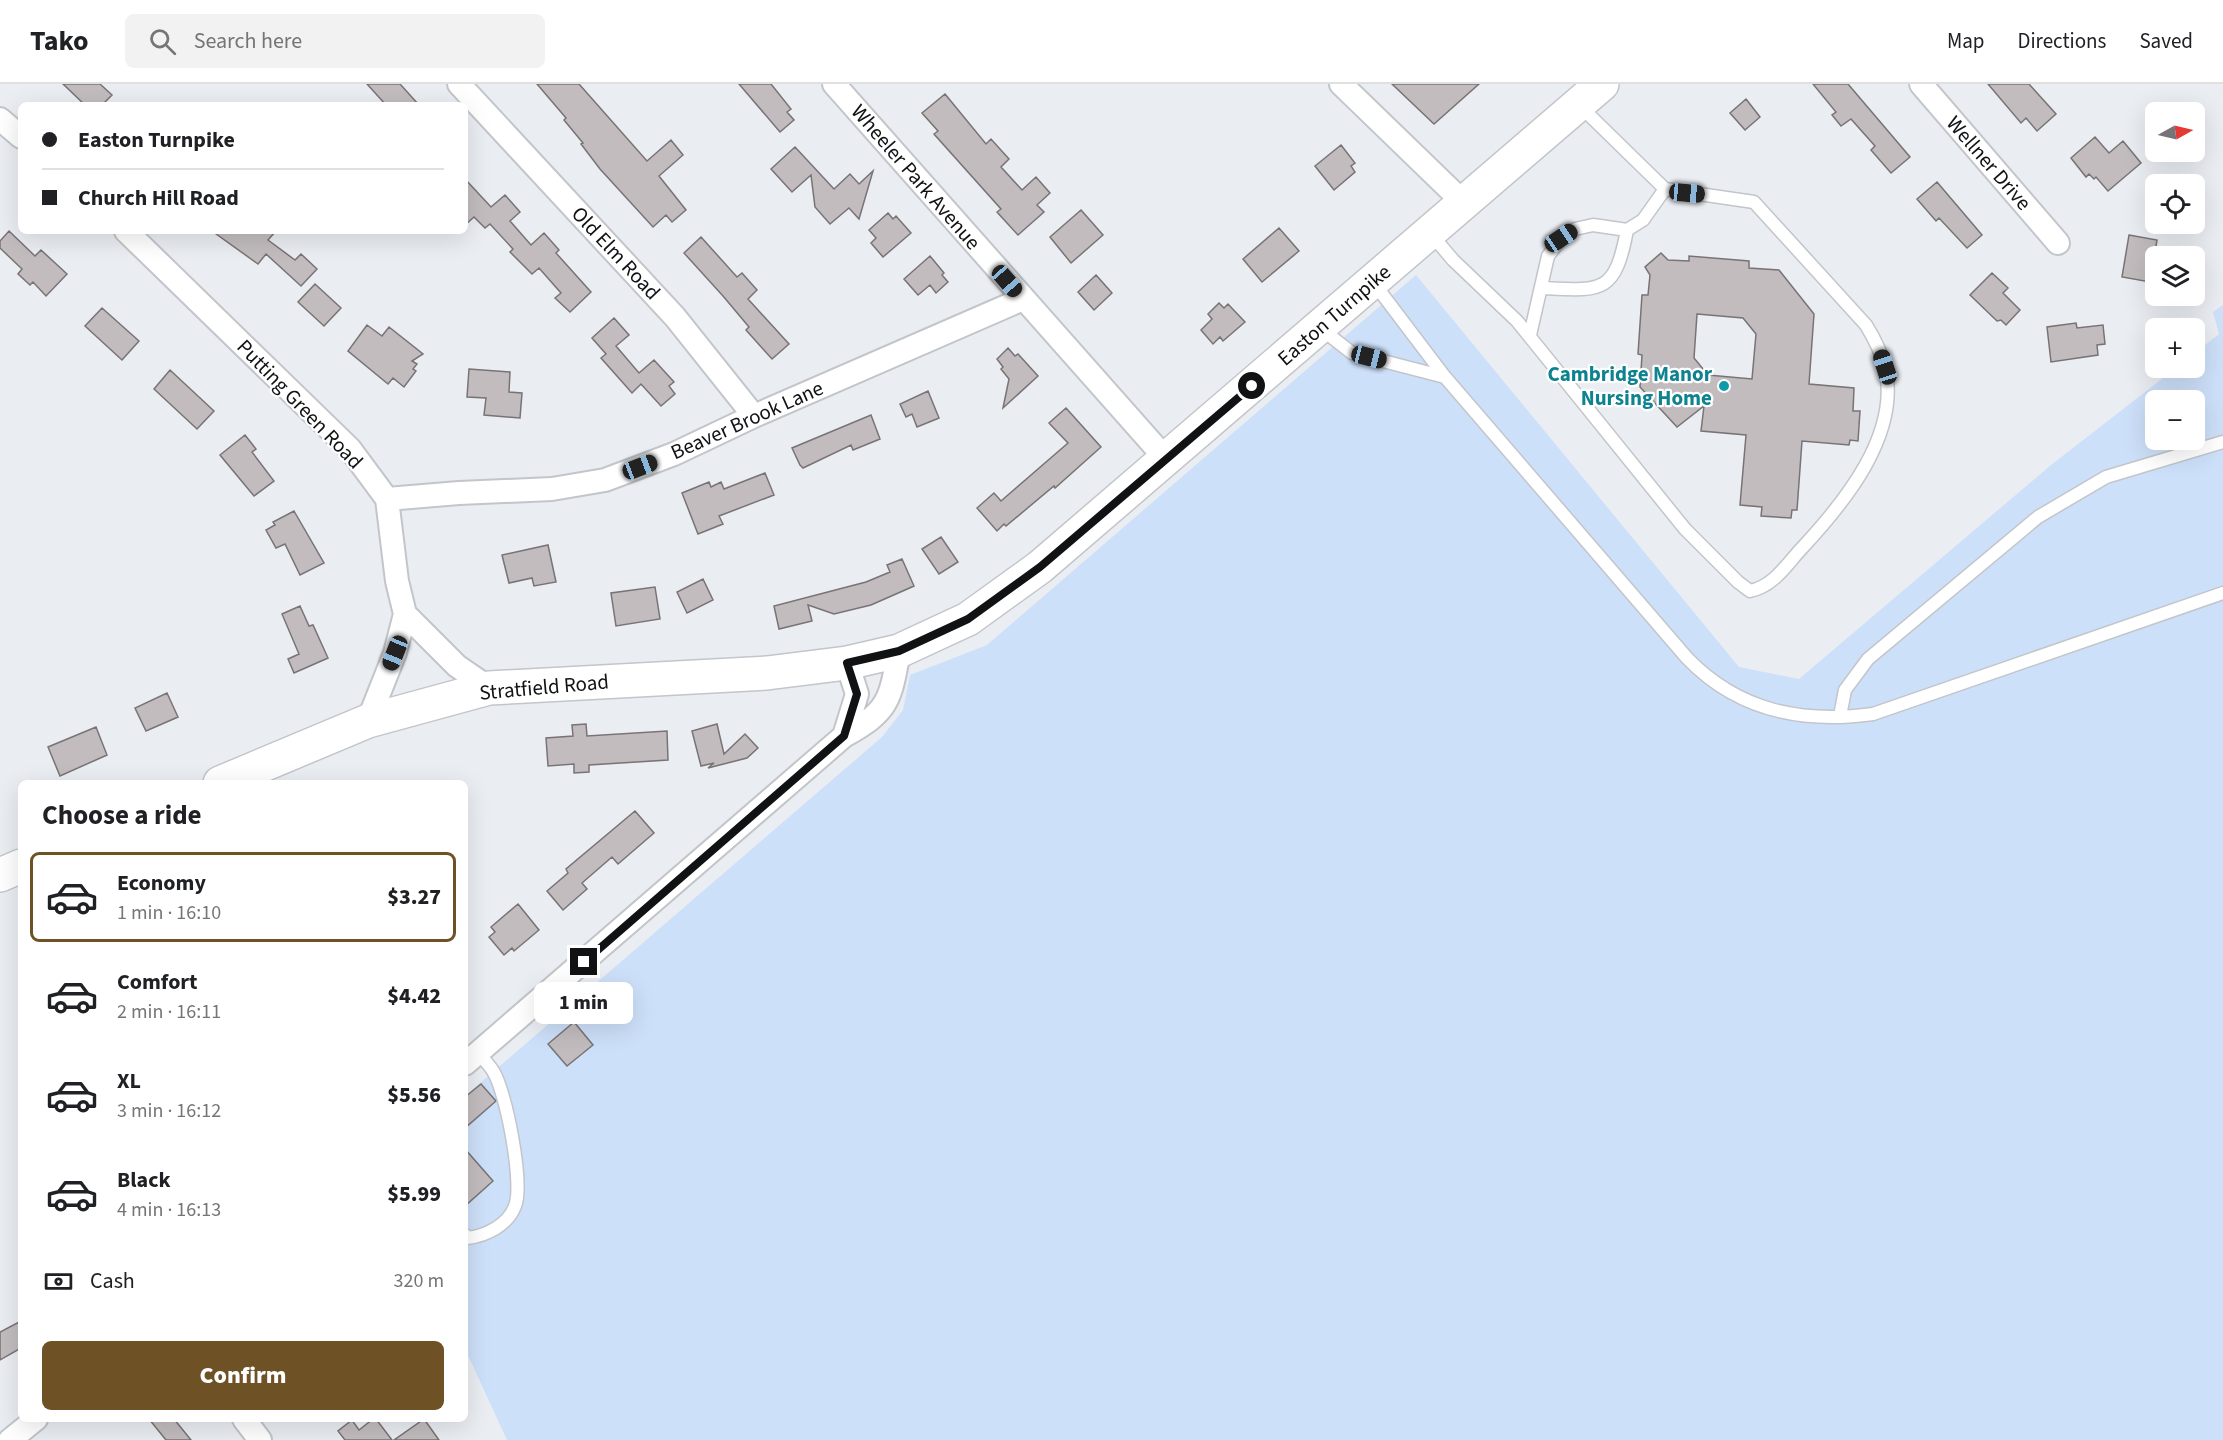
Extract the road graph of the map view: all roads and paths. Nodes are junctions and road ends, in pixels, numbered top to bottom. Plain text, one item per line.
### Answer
1 (834, 84) edge
2 (1341, 84) edge
3 (1921, 84) edge
4 (466, 88) edge
5 (1590, 94) edge
6 (0, 119) edge
7 (18, 134) edge
8 (1665, 189) junction
9 (1465, 204) junction
10 (1626, 230) junction
11 (1430, 233) junction
12 (129, 234) edge
13 (2058, 243) dead end
14 (1373, 281) junction
15 (1543, 288) junction
16 (1023, 299) junction
17 (1320, 327) junction
18 (1530, 335) junction
19 (1445, 377) junction
20 (754, 416) junction
21 (2223, 442) edge
22 (1166, 459) junction
23 (387, 499) junction
24 (2223, 593) edge
25 (405, 614) junction
26 (899, 651) junction
27 (847, 663) junction
28 (489, 688) junction
29 (1840, 716) junction
30 (368, 721) junction
31 (844, 736) junction
32 (227, 780) edge
33 (18, 867) edge
34 (0, 875) edge
35 (471, 1059) edge
36 (468, 1238) edge
37 (32, 1422) edge
38 (246, 1422) edge
39 (10, 1440) edge
40 (260, 1440) edge

1 - 16 street, Wheeler Park Avenue
2 - 9 street
3 - 13 street, Wellner Drive
4 - 20 street, Old Elm Road
5 - 8 lane
5 - 9 main road, Easton Turnpike
6 - 7 street
8 - 10 lane
8 - 18 lane
9 - 11 main road, Easton Turnpike
10 - 15 lane
10 - 15 lane
11 - 14 main road, Easton Turnpike
11 - 18 lane
12 - 23 street, Putting Green Road
14 - 17 main road, Easton Turnpike
14 - 19 lane
15 - 18 lane
16 - 20 street, Beaver Brook Lane
16 - 22 street, Wheeler Park Avenue
17 - 19 lane
17 - 22 main road, Easton Turnpike
19 - 29 lane
20 - 23 street, Beaver Brook Lane
21 - 29 lane
22 - 26 main road, Easton Turnpike
23 - 25 street, Putting Green Road
24 - 29 lane
25 - 28 street
25 - 30 street, Putting Green Road
26 - 27 main road, Easton Turnpike
26 - 31 street
27 - 28 main road, Stratfield Road
27 - 31 street
28 - 30 main road, Stratfield Road
30 - 32 main road, Stratfield Road
31 - 35 street
33 - 34 main road
35 - 36 lane
37 - 39 street
38 - 40 street

